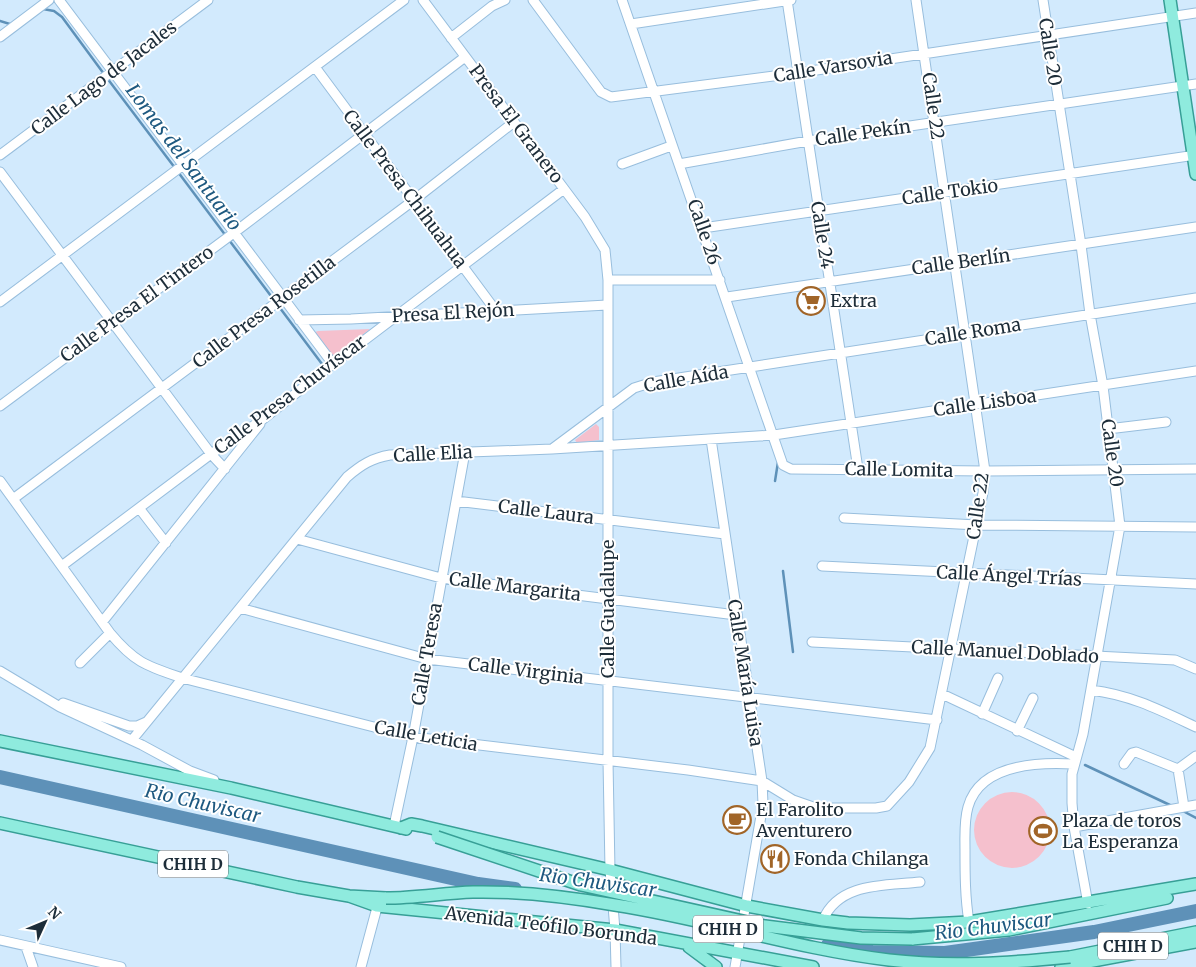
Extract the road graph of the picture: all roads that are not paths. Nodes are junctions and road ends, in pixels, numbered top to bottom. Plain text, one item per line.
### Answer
1 (49, 0) edge
2 (59, 0) edge
3 (208, 0) edge
4 (404, 0) edge
5 (423, 0) edge
6 (505, 0) edge
7 (533, 0) edge
8 (622, 0) edge
9 (787, 0) edge
10 (791, 0) edge
11 (916, 0) edge
12 (1042, 0) edge
13 (1170, 0) edge
14 (1176, 0) edge
15 (1196, 13) edge
16 (1176, 16) junction
17 (631, 24) junction
18 (1048, 35) junction
19 (0, 37) edge
20 (451, 38) junction
21 (925, 52) junction
22 (465, 58) junction
23 (315, 67) junction
24 (113, 71) junction
25 (797, 73) junction
26 (1190, 84) edge
27 (656, 93) junction
28 (1058, 104) junction
29 (514, 122) junction
30 (935, 123) junction
31 (1196, 131) edge
32 (363, 134) junction
33 (808, 141) junction
34 (671, 146) junction
35 (0, 155) edge
36 (1195, 155) edge
37 (622, 164) dead end
38 (679, 164) junction
39 (184, 166) junction
40 (0, 172) edge
41 (1069, 174) junction
42 (1196, 174) edge
43 (564, 189) junction
44 (946, 192) junction
45 (414, 200) junction
46 (818, 211) junction
47 (1196, 227) edge
48 (703, 228) junction
49 (235, 232) junction
50 (1081, 245) junction
51 (605, 250) joint
52 (63, 255) junction
53 (954, 263) junction
54 (462, 266) junction
55 (608, 280) junction
56 (720, 280) junction
57 (829, 282) junction
58 (727, 297) junction
59 (283, 298) junction
60 (1196, 298) edge
61 (0, 302) edge
62 (608, 305) junction
63 (496, 310) junction
64 (1090, 314) junction
65 (398, 315) junction
66 (299, 320) junction
67 (113, 322) junction
68 (965, 333) junction
69 (840, 352) junction
70 (332, 364) junction
71 (750, 368) junction
72 (1196, 371) edge
73 (1103, 386) junction
74 (162, 388) junction
75 (976, 405) junction
76 (0, 406) edge
77 (607, 408) junction
78 (262, 420) junction
79 (852, 422) junction
80 (1166, 422) dead end
81 (1108, 429) junction
82 (774, 435) junction
83 (711, 439) junction
84 (608, 445) junction
85 (552, 449) junction
86 (465, 452) junction
87 (211, 454) junction
88 (784, 465) joint
89 (226, 469) junction
90 (858, 469) junction
91 (1196, 469) edge
92 (985, 471) junction
93 (1114, 471) junction
94 (0, 481) edge
95 (14, 499) junction
96 (456, 500) junction
97 (139, 508) junction
98 (844, 518) dead end
99 (608, 519) junction
100 (977, 525) junction
101 (1120, 526) junction
102 (1196, 527) edge
103 (725, 534) junction
104 (297, 539) junction
105 (166, 543) junction
106 (63, 565) junction
107 (822, 566) dead end
108 (966, 573) junction
109 (441, 578) junction
110 (1109, 581) junction
111 (1196, 584) edge
112 (608, 599) junction
113 (240, 608) junction
114 (736, 615) junction
115 (102, 621) junction
116 (110, 633) junction
117 (812, 642) dead end
118 (950, 651) junction
119 (1096, 656) junction
120 (426, 659) junction
121 (80, 663) dead end
122 (1196, 669) edge
123 (0, 670) edge
124 (182, 678) junction
125 (998, 678) dead end
126 (608, 681) junction
127 (1091, 690) junction
128 (942, 694) junction
129 (43, 697) junction
130 (748, 698) junction
131 (1033, 698) dead end
132 (982, 714) junction
133 (937, 720) junction
134 (146, 722) junction
135 (1196, 727) edge
136 (1017, 731) junction
137 (412, 737) junction
138 (132, 740) junction
139 (0, 741) edge
140 (1196, 756) edge
141 (1074, 760) junction
142 (608, 761) junction
143 (1124, 764) dead end
144 (1178, 769) junction
145 (762, 781) junction
146 (295, 804) junction
147 (1196, 805) edge
148 (1184, 807) junction
149 (0, 823) edge
150 (397, 827) junction
151 (1074, 827) junction
152 (610, 870) junction
153 (920, 882) dead end
154 (1196, 884) edge
155 (1196, 892) edge
156 (381, 901) junction
157 (1088, 904) junction
158 (747, 906) junction
159 (823, 920) junction
160 (969, 922) junction
161 (1047, 922) junction
162 (848, 923) junction
163 (615, 930) junction
164 (1196, 932) edge
165 (0, 940) edge
166 (1196, 942) edge
167 (684, 943) junction
168 (26, 946) junction
169 (739, 952) junction
170 (797, 964) junction
171 (1090, 965) edge
172 (32, 967) edge
173 (121, 967) edge
174 (361, 967) edge
175 (616, 967) edge
176 (716, 967) edge
177 (736, 967) edge
178 (785, 967) edge
179 (813, 967) edge
180 (1061, 967) edge

1 - 19 street
2 - 24 street
3 - 24 street, Calle Lago de Jacales
4 - 23 street
5 - 20 street, Presa El Granero
6 - 20 street
7 - 27 street, Calle Varsovia
8 - 17 street, Calle 26
9 - 10 street
9 - 17 street
9 - 25 street, Calle 24
11 - 21 street, Calle 22
12 - 18 street, Calle 20
13 - 16 main road
14 - 16 main road
15 - 16 street, Calle Varsovia
16 - 18 street, Calle Varsovia
16 - 26 main road
17 - 27 street, Calle 26
18 - 21 street, Calle Varsovia
18 - 28 street, Calle 20
20 - 22 street, Presa El Granero
21 - 25 street, Calle Varsovia
21 - 30 street, Calle 22
22 - 29 street, Presa El Granero
22 - 32 street, Calle Presa El Tintero
23 - 32 street, Calle Presa Chihuahua
23 - 39 street
24 - 35 street, Calle Lago de Jacales
24 - 39 street
25 - 27 street, Calle Varsovia
25 - 33 street, Calle 24
26 - 28 street, Calle Pekín
26 - 31 main road
26 - 36 main road
27 - 34 street, Calle 26
28 - 30 street, Calle Pekín
28 - 41 street, Calle 20
29 - 43 street, Presa El Granero
29 - 45 street, Calle Presa Rosetilla
30 - 33 street, Calle Pekín
30 - 44 street, Calle 22
32 - 45 street, Calle Presa Chihuahua
32 - 49 street, Calle Presa El Tintero
33 - 38 street, Calle Pekín
33 - 46 street, Calle 24
34 - 37 street
34 - 38 street, Calle 26
36 - 41 street, Calle Tokio
36 - 42 main road
38 - 48 street, Calle 26
39 - 49 street
39 - 52 street
40 - 52 street
41 - 44 street, Calle Tokio
41 - 50 street, Calle 20
43 - 51 street, Presa El Granero
43 - 54 street, Calle Presa Chuvíscar
44 - 46 street, Calle Tokio
44 - 53 street, Calle 22
45 - 54 street, Calle Presa Chihuahua
45 - 59 street, Calle Presa Rosetilla
46 - 48 street, Calle Tokio
46 - 57 street, Calle 24
47 - 50 street, Calle Berlín
48 - 56 street, Calle 26
49 - 59 street
49 - 67 street, Calle Presa El Tintero
50 - 53 street, Calle Berlín
50 - 64 street, Calle 20
51 - 55 street, Calle Guadalupe
52 - 61 street
52 - 67 street
53 - 57 street, Calle Berlín
53 - 68 street, Calle 22
54 - 63 street, Calle Presa Chihuahua
54 - 65 street, Calle Presa Chuvíscar
55 - 56 street
55 - 62 street, Calle Guadalupe
56 - 58 street, Calle 26
57 - 58 street, Calle Berlín
57 - 69 street, Calle 24
58 - 71 street, Calle 26
59 - 66 street
59 - 74 street, Calle Presa Rosetilla
60 - 64 street, Calle Roma
62 - 63 street, Presa El Rejón
62 - 77 street, Calle Guadalupe
63 - 65 street, Presa El Rejón
64 - 68 street, Calle Roma
64 - 73 street, Calle 20
65 - 66 street, Presa El Rejón
65 - 70 street, Calle Presa Chuvíscar
66 - 70 street
67 - 74 street
67 - 76 street, Calle Presa El Tintero
68 - 69 street, Calle Roma
68 - 75 street, Calle 22
69 - 71 street, Calle Roma
69 - 79 street, Calle 24
70 - 78 street, Calle Presa Chuvíscar
71 - 77 street, Calle Aída
71 - 82 street, Calle 26
72 - 73 street, Calle Lisboa
73 - 75 street, Calle Lisboa
73 - 81 street, Calle 20
74 - 87 street
74 - 95 street, Calle Presa Rosetilla
75 - 79 street, Calle Lisboa
75 - 92 street, Calle 22
77 - 84 street, Calle Guadalupe
77 - 85 street, Calle Aída
78 - 87 street, Calle Presa Chuvíscar
78 - 89 street
79 - 82 street, Calle Lisboa
79 - 90 street, Calle 24
80 - 81 street
81 - 93 street, Calle 20
82 - 83 street, Calle Elia
82 - 88 street, Calle 26
83 - 84 street, Calle Elia
83 - 103 street, Calle María Luisa
84 - 85 street, Calle Elia
84 - 99 street, Calle Guadalupe
85 - 86 street, Calle Elia
86 - 96 street, Calle Teresa
86 - 104 street, Calle Elia
87 - 89 street
87 - 97 street, Calle Presa Chuvíscar
88 - 90 street, Calle Lomita
89 - 105 street
90 - 92 street, Calle Lomita
91 - 93 street, Calle Lomita
92 - 93 street, Calle Lomita
92 - 100 street, Calle 22
93 - 101 street, Calle 20
94 - 95 street, Calle Leticia
95 - 106 street, Calle Leticia
96 - 99 street, Calle Laura
96 - 109 street, Calle Teresa
97 - 105 street
97 - 106 street, Calle Presa Chuvíscar
98 - 100 street
99 - 103 street, Calle Laura
99 - 112 street, Calle Guadalupe
100 - 101 street
100 - 108 street, Calle 22
101 - 102 street
101 - 110 street, Calle 20
103 - 114 street, Calle María Luisa
104 - 109 street, Calle Margarita
104 - 113 street, Calle Elia
105 - 115 street
106 - 115 street, Calle Leticia
107 - 108 street, Calle Ángel Trías
108 - 110 street, Calle Ángel Trías
108 - 118 street, Calle 22
109 - 112 street, Calle Margarita
109 - 120 street, Calle Teresa
110 - 111 street, Calle Ángel Trías
110 - 119 street, Calle 20
112 - 114 street, Calle Margarita
112 - 126 street, Calle Guadalupe
113 - 120 street, Calle Virginia
113 - 124 street, Calle Elia
114 - 130 street, Calle María Luisa
115 - 116 street, Calle Leticia
116 - 121 street
116 - 124 street, Calle Leticia
117 - 118 street, Calle Manuel Doblado
118 - 119 street, Calle Manuel Doblado
118 - 128 street, Calle 22
119 - 122 street, Calle Manuel Doblado
119 - 127 street, Calle 20
120 - 126 street, Calle Virginia
120 - 137 street, Calle Teresa
123 - 129 street
124 - 134 street, Calle Elia
124 - 137 street, Calle Leticia
125 - 132 street
126 - 130 street, Calle Virginia
126 - 142 street, Calle Guadalupe
127 - 135 street
127 - 141 street, Calle 20
128 - 132 street
128 - 133 street, Calle 22
129 - 134 street
129 - 138 street
130 - 133 street, Calle Virginia
130 - 145 street, Calle María Luisa
131 - 136 street
132 - 136 street
133 - 145 street, Calle 22
134 - 138 street, Calle Elia
136 - 141 street
137 - 142 street, Calle Leticia
137 - 150 street, Calle Teresa
138 - 146 street
139 - 146 main road, CHIH D
140 - 144 street
141 - 151 street, Calle 20
141 - 160 street
142 - 145 street, Calle Leticia
142 - 152 street, Calle Guadalupe
143 - 144 street
144 - 148 street
145 - 158 street, Calle María Luisa
146 - 150 main road, Avenida Teófilo Borunda / CHIH D
147 - 148 street
148 - 151 street
149 - 156 main road, CHIH D
150 - 152 main road, Avenida Teófilo Borunda
150 - 161 main road, Avenida Teófilo Borunda / CHIH D, bridge
151 - 157 street, Calle 20
152 - 158 main road, Avenida Teófilo Borunda
152 - 163 street, Calle Guadalupe, bridge
153 - 159 street
154 - 157 main road, Avenida Teófilo Borunda
155 - 161 main road, Avenida Teófilo Borunda / CHIH D
156 - 163 main road, Avenida Teófilo Borunda
156 - 164 main road, CHIH D, bridge
156 - 174 street
157 - 160 main road, Avenida Teófilo Borunda
158 - 159 main road, Avenida Teófilo Borunda
158 - 169 street, Calle María Luisa, bridge
159 - 162 main road, Avenida Teófilo Borunda
160 - 162 main road, Avenida Teófilo Borunda
161 - 162 main road
163 - 167 main road, Avenida Teófilo Borunda
163 - 175 street, Calle Guadalupe
165 - 168 street
166 - 171 main road
167 - 169 main road, Avenida Teófilo Borunda
167 - 176 main road
168 - 172 street
168 - 173 street
169 - 170 main road, Avenida Teófilo Borunda
169 - 177 street, Calle María Luisa
170 - 178 main road
170 - 179 main road, Avenida Teófilo Borunda
171 - 180 main road

